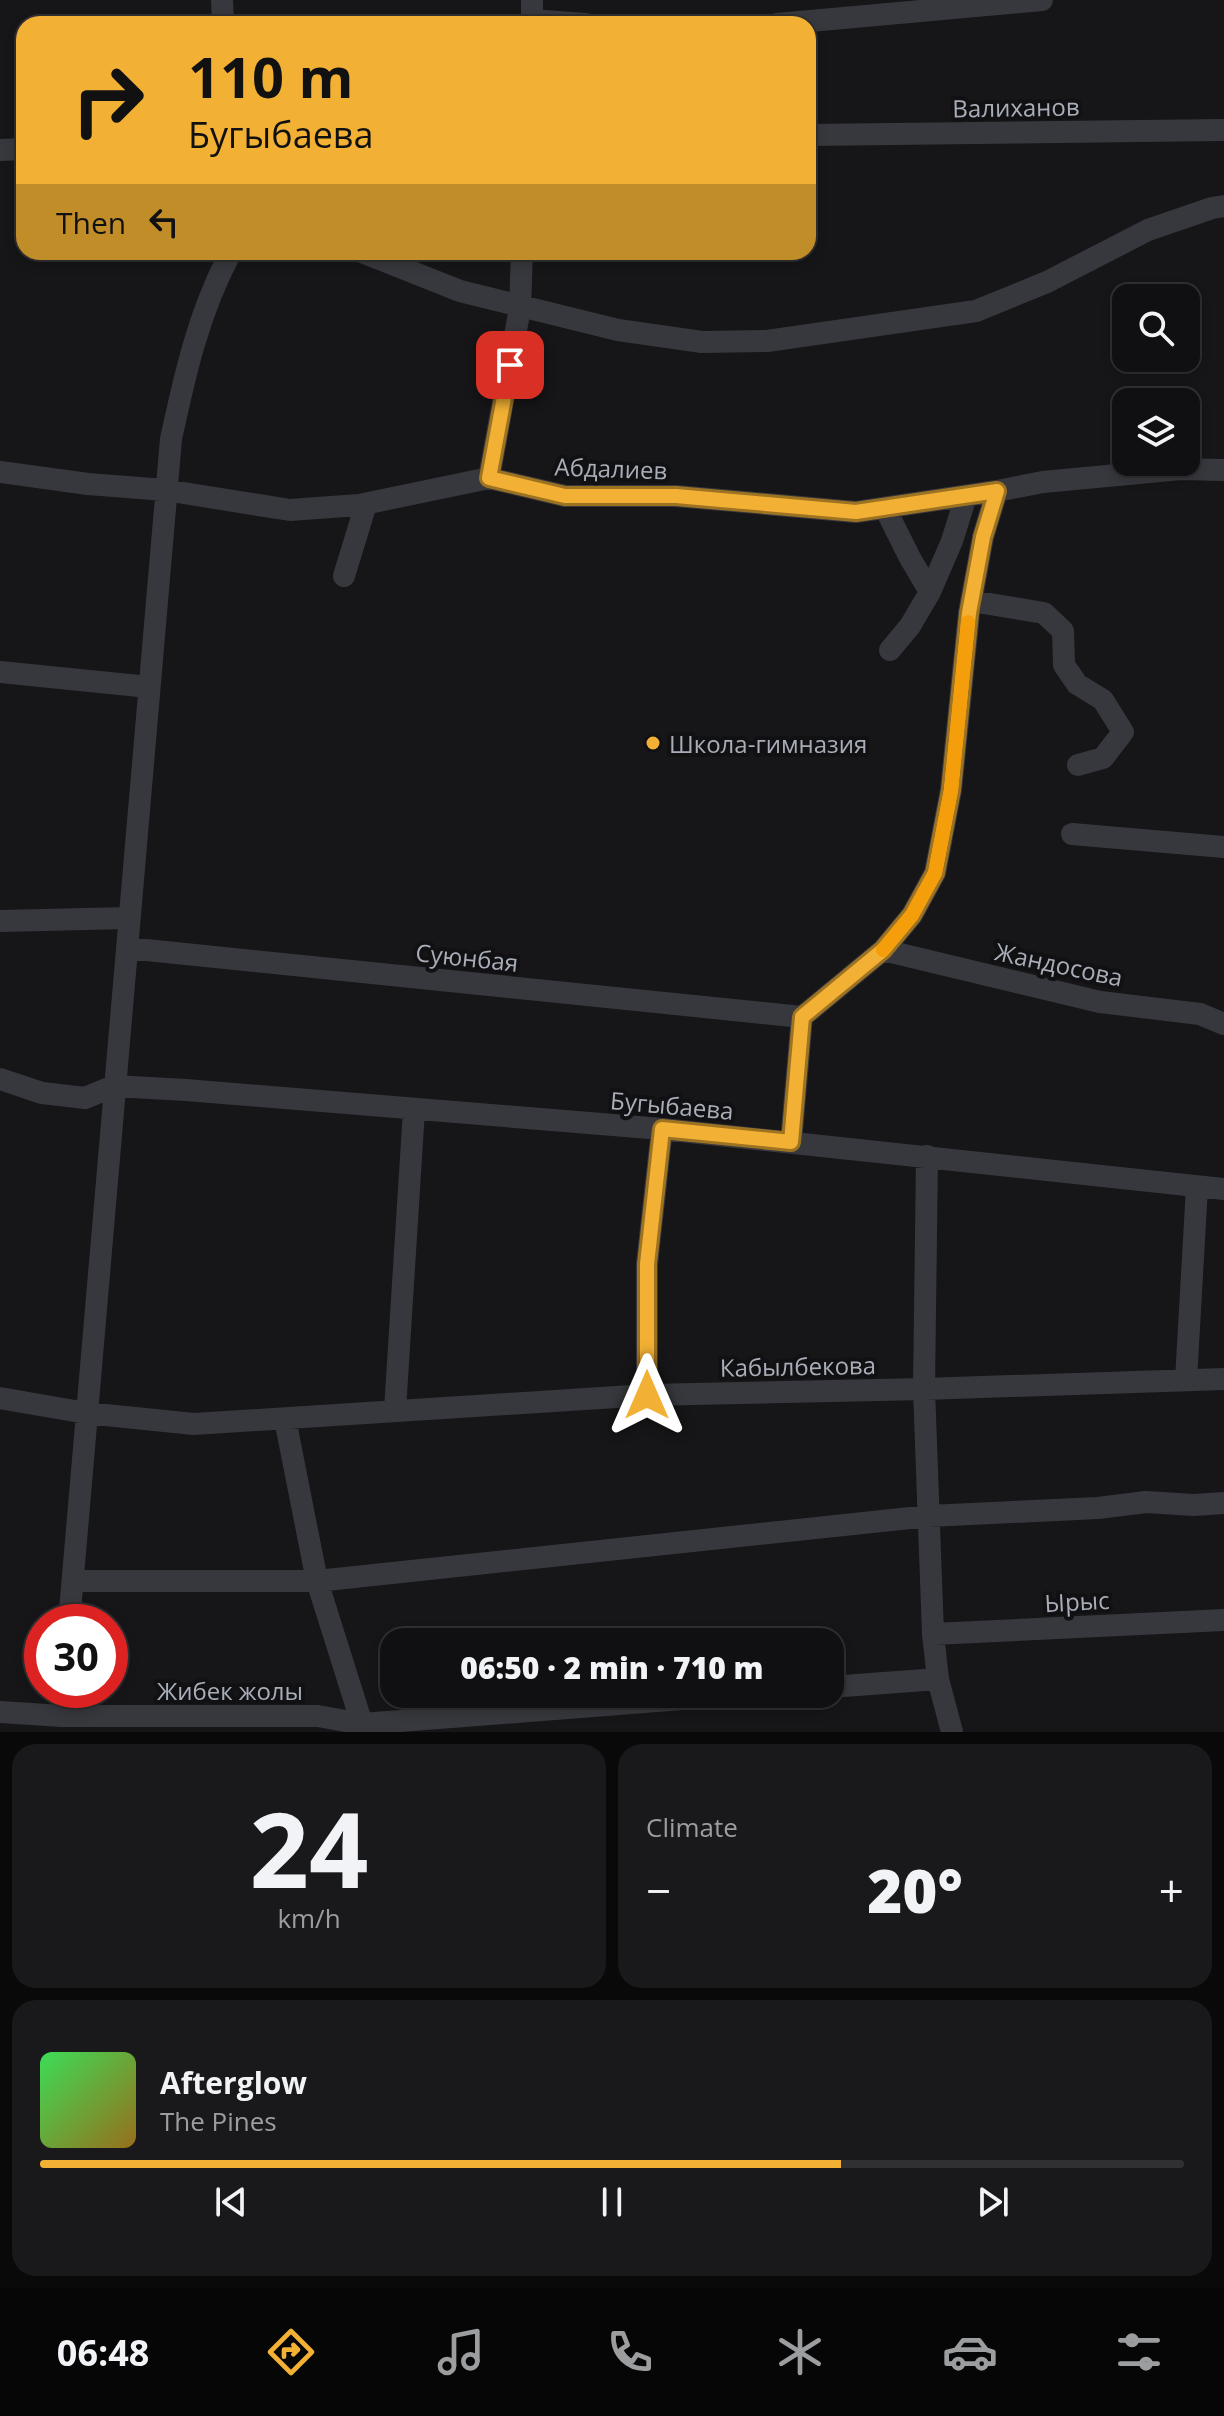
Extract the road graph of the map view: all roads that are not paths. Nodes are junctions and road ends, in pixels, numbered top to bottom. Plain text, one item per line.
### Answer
1 (1042, 0) edge
2 (816, 20) edge
3 (1224, 130) edge
4 (816, 135) edge
5 (1224, 206) edge
6 (227, 260) edge
7 (382, 260) edge
8 (522, 260) edge
9 (520, 308) junction
10 (1224, 470) edge
11 (0, 472) edge
12 (489, 478) junction
13 (165, 490) junction
14 (997, 491) junction
15 (966, 496) junction
16 (366, 504) junction
17 (885, 508) junction
18 (344, 576) dead end
19 (930, 592) junction
20 (971, 601) junction
21 (890, 650) dead end
22 (0, 672) edge
23 (149, 687) junction
24 (1078, 765) dead end
25 (1072, 834) dead end
26 (1224, 847) edge
27 (128, 918) junction
28 (0, 921) edge
29 (127, 948) junction
30 (883, 950) junction
31 (802, 1017) junction
32 (1224, 1024) edge
33 (0, 1079) edge
34 (114, 1086) junction
35 (414, 1110) junction
36 (662, 1129) junction
37 (791, 1142) junction
38 (927, 1156) junction
39 (1197, 1187) junction
40 (1224, 1189) edge
41 (1224, 1379) edge
42 (1186, 1380) junction
43 (924, 1389) junction
44 (647, 1395) junction
45 (0, 1398) edge
46 (395, 1410) junction
47 (86, 1413) junction
48 (285, 1419) junction
49 (1224, 1503) edge
50 (929, 1516) junction
51 (73, 1581) junction
52 (317, 1581) junction
53 (71, 1604) edge
54 (1224, 1620) edge
55 (933, 1634) junction
56 (938, 1679) junction
57 (844, 1686) edge
58 (63, 1708) edge
59 (567, 1708) edge
60 (0, 1712) edge
61 (62, 1716) junction
62 (321, 1724) edge
63 (362, 1724) junction
64 (952, 1732) edge

1 - 2 street
3 - 4 street, Валиханов
5 - 9 street
6 - 13 street
7 - 9 street
8 - 9 street
9 - 12 street
10 - 14 street, Абдалиев
11 - 13 street, Абдалиев
12 - 16 street, Абдалиев
12 - 17 street, Абдалиев
13 - 16 street, Абдалиев
13 - 23 street
14 - 15 street, Абдалиев
14 - 20 street
15 - 17 street, Абдалиев
15 - 19 street
16 - 18 street
17 - 19 street
19 - 21 street
20 - 24 street
20 - 30 street
22 - 23 street
23 - 27 street
25 - 26 street
27 - 28 street
27 - 29 street
29 - 31 street, Суюнбая
29 - 34 street
30 - 31 street
30 - 32 street, Жандосова
31 - 37 street
33 - 34 street
34 - 35 street, Бугыбаева
34 - 47 street
35 - 36 street, Бугыбаева
35 - 46 street
36 - 37 street, Бугыбаева
36 - 44 street
37 - 38 street, Бугыбаева
38 - 39 street, Бугыбаева
38 - 43 street
39 - 40 street, Бугыбаева
39 - 42 street
41 - 42 street, Кабылбекова
42 - 43 street, Кабылбекова
43 - 44 street, Кабылбекова
43 - 50 street
44 - 46 street, Кабылбекова
45 - 47 street, Кабылбекова
46 - 48 street, Кабылбекова
47 - 48 street, Кабылбекова
47 - 51 street
48 - 52 street
49 - 50 street
50 - 52 street
50 - 55 street
51 - 52 street
51 - 53 street
52 - 63 street
54 - 55 street, Ырыс
55 - 56 street
56 - 57 street
56 - 64 street
58 - 61 street
59 - 63 street
60 - 61 street, Жибек жолы
61 - 62 street, Жибек жолы
62 - 63 street, Жибек жолы

